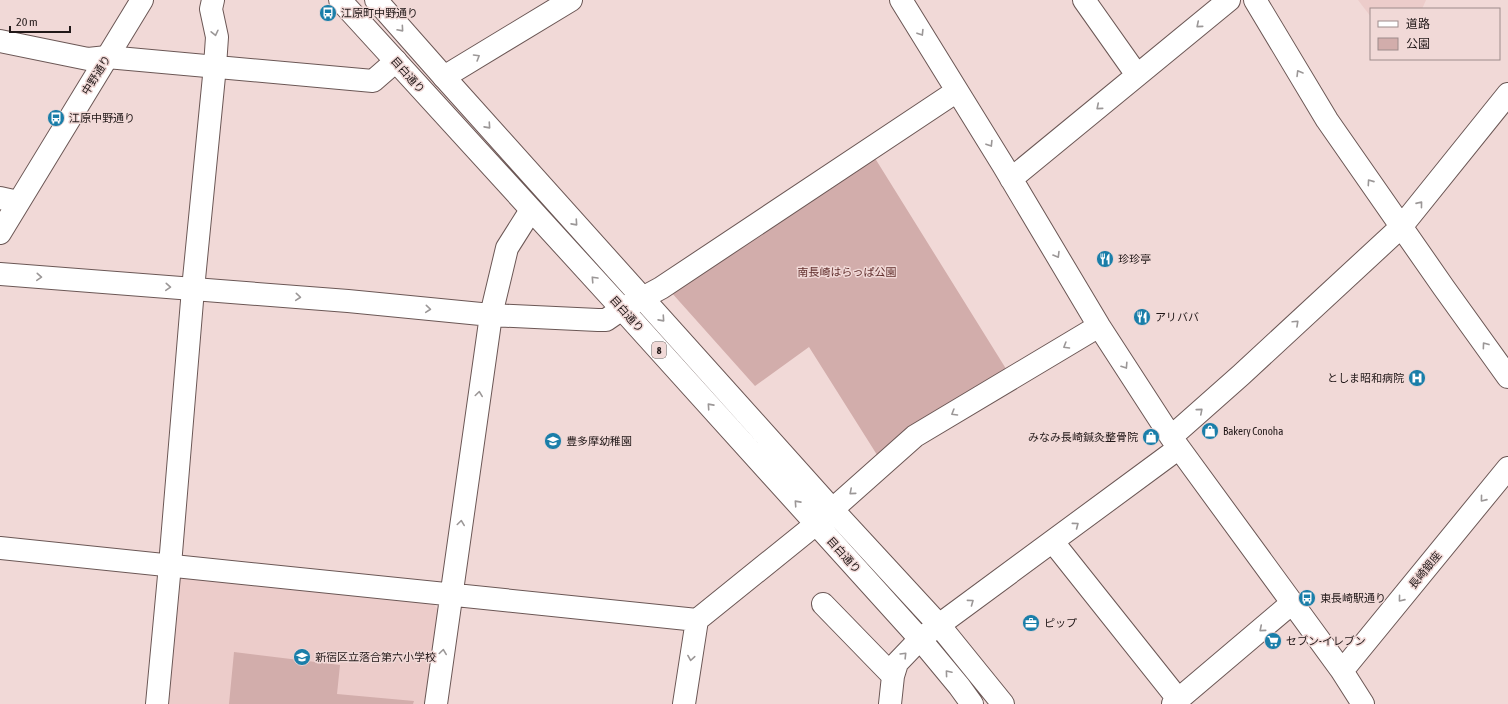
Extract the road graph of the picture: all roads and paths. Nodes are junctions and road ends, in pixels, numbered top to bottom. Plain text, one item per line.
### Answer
1 (142, 0) edge
2 (213, 0) edge
3 (340, 0) edge
4 (376, 0) edge
5 (571, 0) edge
6 (901, 0) edge
7 (1084, 0) edge
8 (1230, 0) edge
9 (1255, 0) edge
10 (0, 41) edge
11 (107, 57) junction
12 (396, 61) junction
13 (215, 66) junction
14 (1137, 76) junction
15 (444, 77) junction
16 (957, 91) junction
17 (1508, 94) edge
18 (1011, 179) junction
19 (9, 200) edge
20 (531, 210) junction
21 (1401, 227) junction
22 (0, 232) edge
23 (0, 274) edge
24 (193, 289) junction
25 (644, 299) junction
26 (622, 309) junction
27 (491, 315) junction
28 (1099, 326) junction
29 (1508, 377) edge
30 (1175, 442) junction
31 (1508, 468) edge
32 (832, 509) junction
33 (816, 524) junction
34 (1053, 542) junction
35 (0, 548) edge
36 (170, 564) junction
37 (451, 594) junction
38 (1292, 603) junction
39 (823, 604) dead end
40 (697, 620) junction
41 (940, 625) junction
42 (920, 639) junction
43 (1342, 671) junction
44 (893, 676) junction
45 (1176, 702) edge
46 (157, 704) edge
47 (436, 704) edge
48 (684, 704) edge
49 (890, 704) edge
50 (972, 704) edge
51 (1003, 704) edge
52 (1363, 704) edge

1 - 11 street, 中野通り
2 -> 13 street
3 - 12 street, 目白通り / 8
4 -> 15 street, 目白通り / 8
15 -> 5 street
6 -> 16 street
7 - 14 street
8 -> 14 street
21 -> 9 street
10 - 11 street
11 - 13 street
11 - 19 street, 中野通り
12 - 13 street
12 - 20 street, 目白通り / 8
13 - 24 street
14 -> 18 street
15 -> 25 street, 目白通り / 8
16 -> 18 street
16 - 25 street
21 -> 17 street
18 -> 28 street
19 - 22 street, 中野通り
26 -> 20 street, 目白通り / 8
20 - 27 street
29 -> 21 street
30 -> 21 street
23 -> 24 street
24 -> 27 street
24 - 36 street
25 - 26 street
25 -> 32 street, 目白通り / 8
26 - 27 street
33 -> 26 street, 目白通り / 8
37 -> 27 street
28 -> 30 street
28 -> 32 street
34 -> 30 street
30 - 38 street
31 -> 43 street, 長崎銀座
32 - 33 street
32 - 41 street, 目白通り / 8
33 - 40 street
33 - 42 street, 目白通り / 8
41 -> 34 street
34 - 45 street
35 - 36 street
36 - 37 street
36 - 46 street
37 - 40 street
47 -> 37 street
38 - 43 street
38 -> 45 street
39 - 44 street
40 -> 48 street
41 - 42 street
41 - 51 street, 目白通り / 8
44 -> 42 street
50 -> 42 street, 目白通り / 8
43 - 52 street
44 - 49 street

